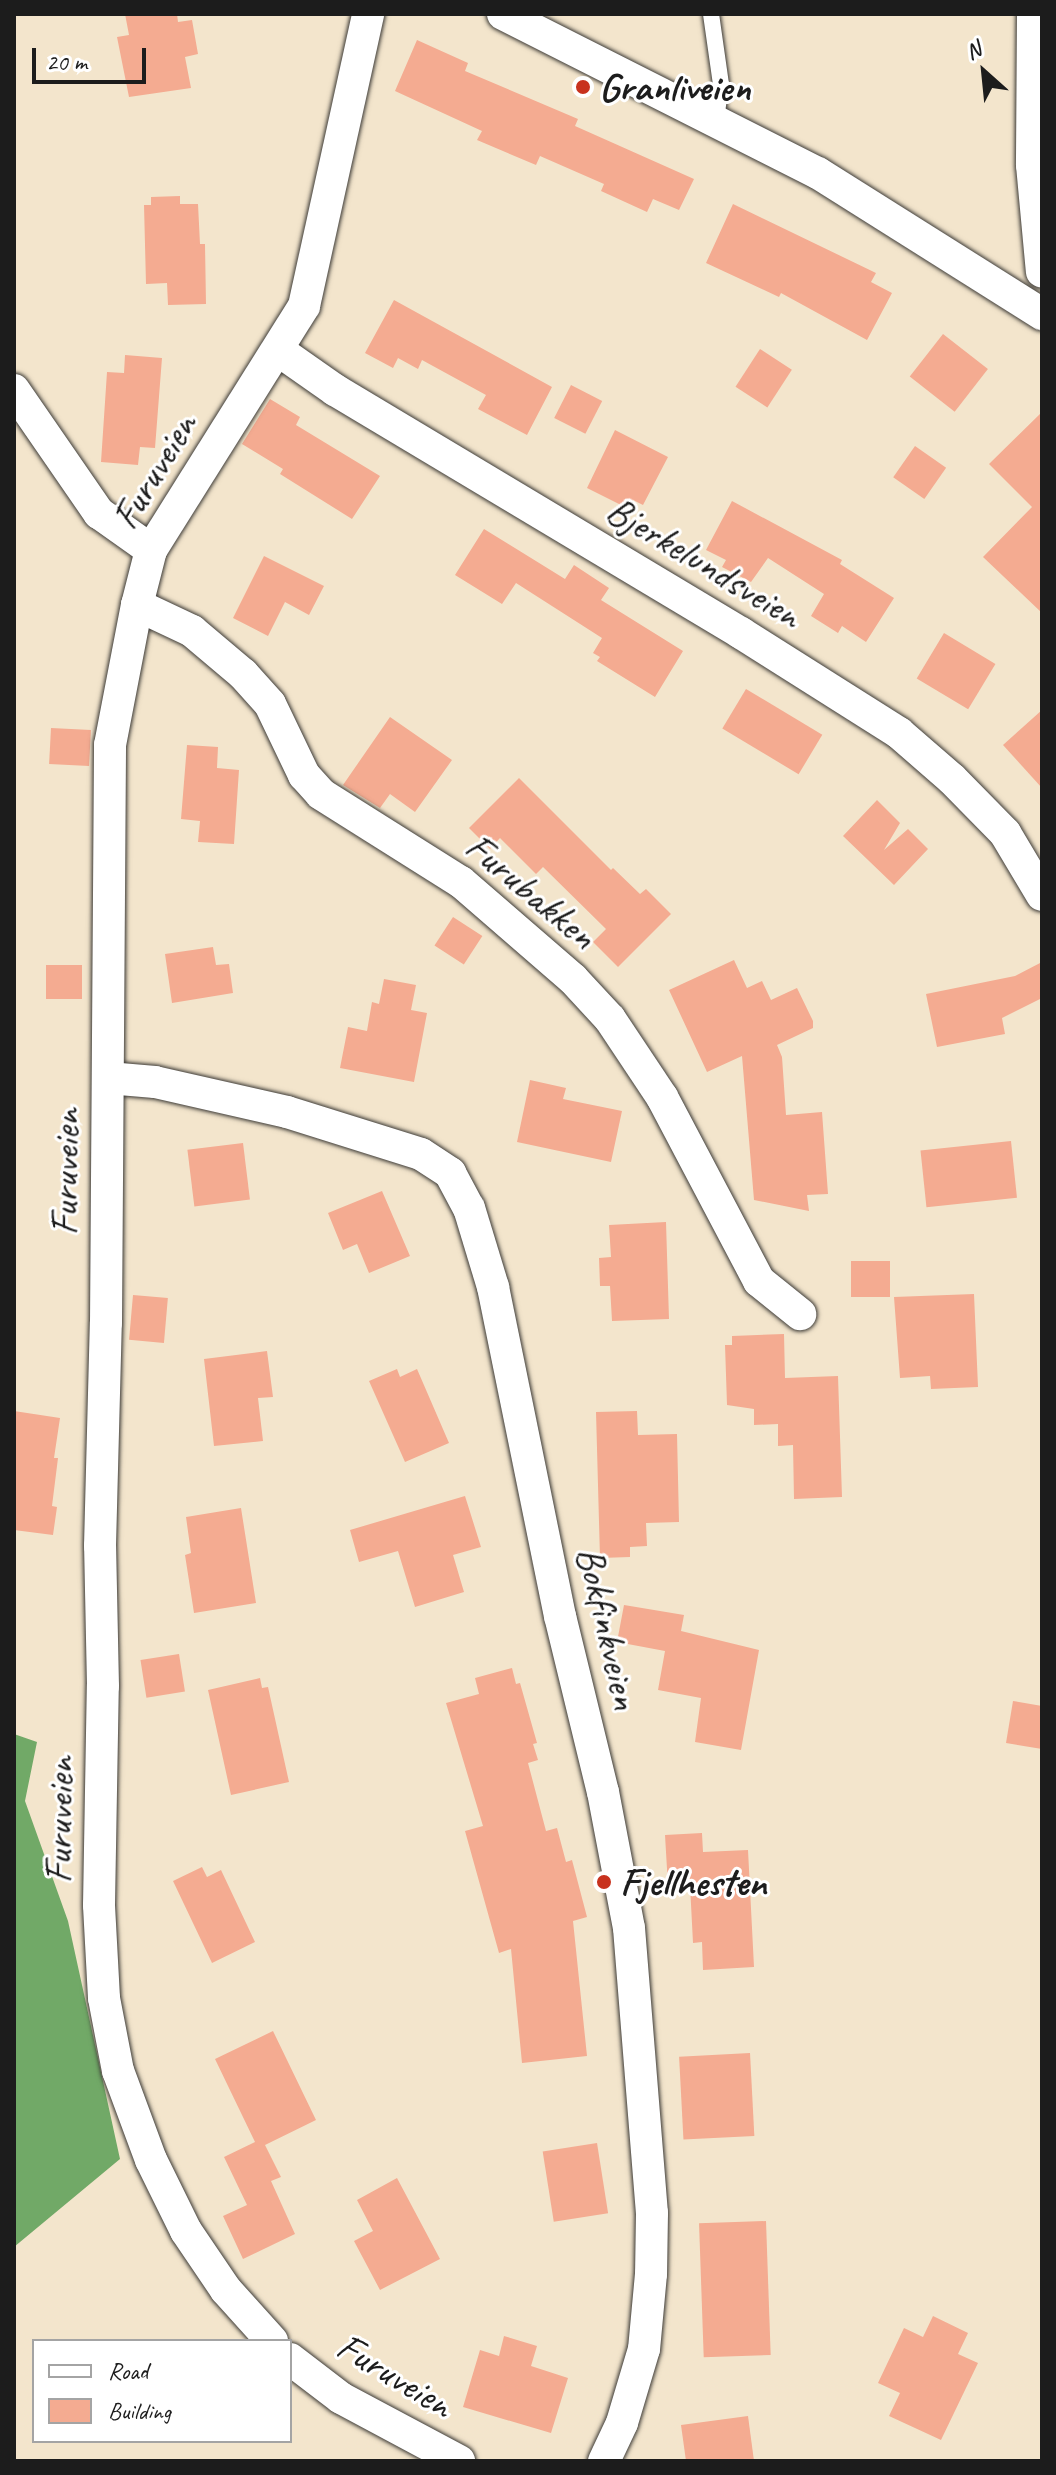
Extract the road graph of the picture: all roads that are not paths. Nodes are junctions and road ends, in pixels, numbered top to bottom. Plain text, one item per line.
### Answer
1 (368, 14) edge
2 (503, 14) edge
3 (711, 14) edge
4 (1033, 14) edge
5 (1036, 81) edge
6 (716, 120) junction
7 (1042, 272) edge
8 (1042, 314) edge
9 (278, 350) junction
10 (14, 390) edge
11 (151, 550) junction
12 (137, 605) junction
13 (1042, 895) edge
14 (108, 1078) junction
15 (800, 1314) dead end
16 (270, 2339) edge
17 (292, 2361) edge
18 (459, 2461) edge
19 (604, 2461) edge

1 - 9 street, Furuveien
2 - 6 street
3 - 6 lane
4 - 5 street
5 - 7 street
6 - 8 street
9 - 11 street, Furuveien
9 - 13 street, Bjerkelundsveien
10 - 11 street
11 - 12 street, Furuveien
12 - 14 street, Furuveien
12 - 15 street, Furubakken
14 - 16 street, Furuveien
14 - 19 street, Bokfinkveien
17 - 18 street, Furuveien

